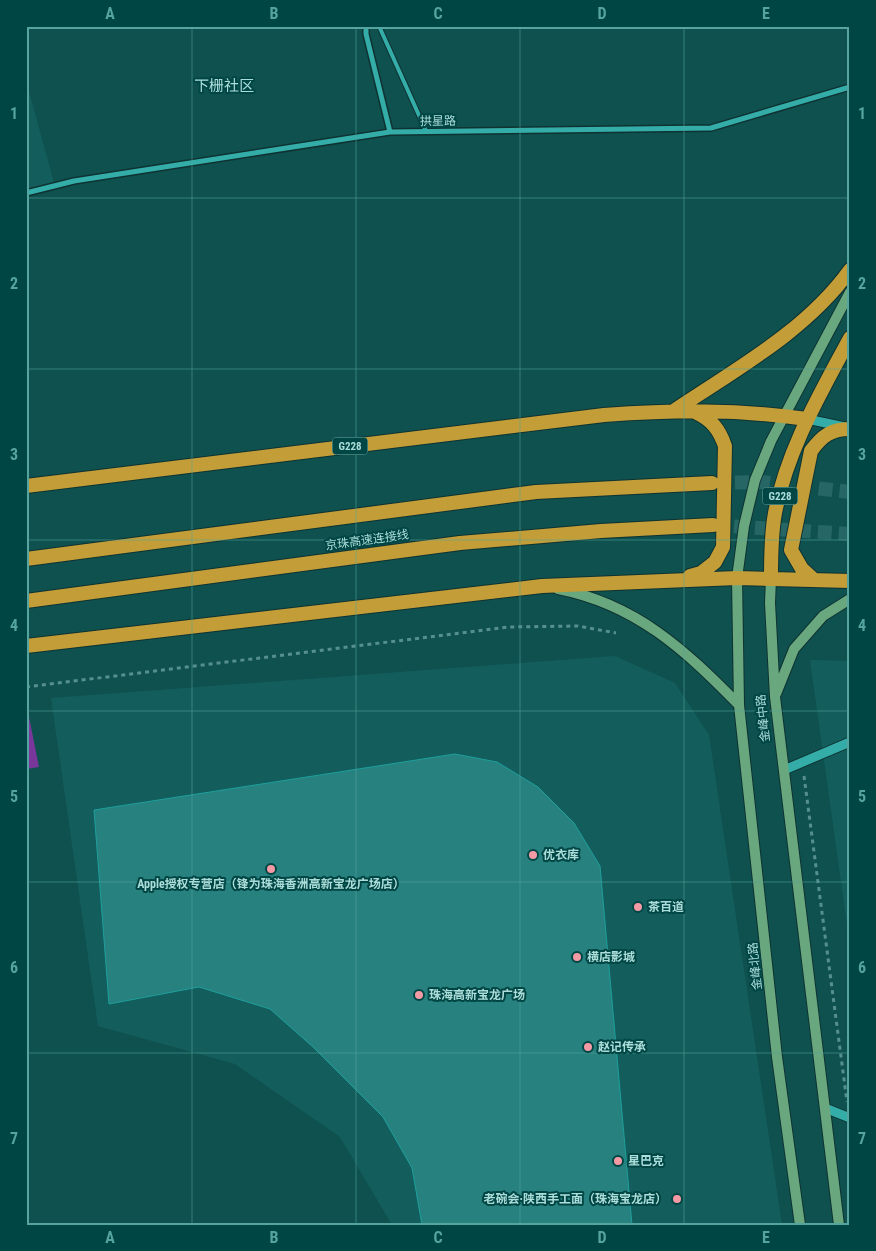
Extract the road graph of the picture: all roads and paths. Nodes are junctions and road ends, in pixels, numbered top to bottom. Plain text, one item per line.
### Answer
1 (366, 26) edge
2 (379, 26) edge
3 (850, 87) edge
4 (426, 131) junction
5 (390, 132) junction
6 (26, 193) edge
7 (850, 270) edge
8 (850, 292) edge
9 (850, 338) edge
10 (675, 410) junction
11 (692, 410) junction
12 (784, 416) junction
13 (807, 419) junction
14 (850, 428) edge
15 (712, 483) tunnel mouth
16 (26, 486) edge
17 (713, 525) tunnel mouth
18 (26, 559) edge
19 (737, 578) junction
20 (771, 578) junction
21 (813, 579) junction
22 (677, 580) junction
23 (850, 581) edge
24 (542, 586) junction
25 (850, 599) edge
26 (26, 601) edge
27 (616, 633) dead end
28 (26, 646) edge
29 (26, 687) edge
30 (775, 697) junction
31 (739, 705) junction
32 (850, 742) edge
33 (802, 762) junction
34 (784, 770) junction
35 (825, 1108) junction
36 (850, 1118) edge
37 (800, 1225) edge
38 (839, 1225) edge

1 - 5 street
2 - 4 lane
3 - 4 street, 拱星路
4 - 5 street, 拱星路
5 - 6 street, 拱星路
7 - 10 highway
8 - 12 main road, 金峰中路
9 - 13 highway, 金峰中路 / G228
10 - 11 highway
10 - 16 highway, G228
11 - 12 highway
11 - 22 highway
12 - 13 highway
12 - 19 main road, 金峰中路
13 - 14 street
13 - 20 highway, 金峰中路 / G228
14 - 21 highway
15 - 18 highway, 京珠高速连接线
17 - 26 highway, 京珠高速连接线
19 - 20 highway
19 - 22 highway
19 - 31 main road, 金峰中路
20 - 21 highway
20 - 30 main road, 金峰中路
21 - 23 highway
22 - 24 highway
24 - 28 highway
24 - 31 main road
25 - 30 main road
27 - 29 path
30 - 34 main road, 金峰中路
31 - 37 main road, 金峰北路
32 - 33 street
33 - 34 street
33 - 36 path
34 - 35 main road, 金峰中路
35 - 36 street
35 - 38 main road

